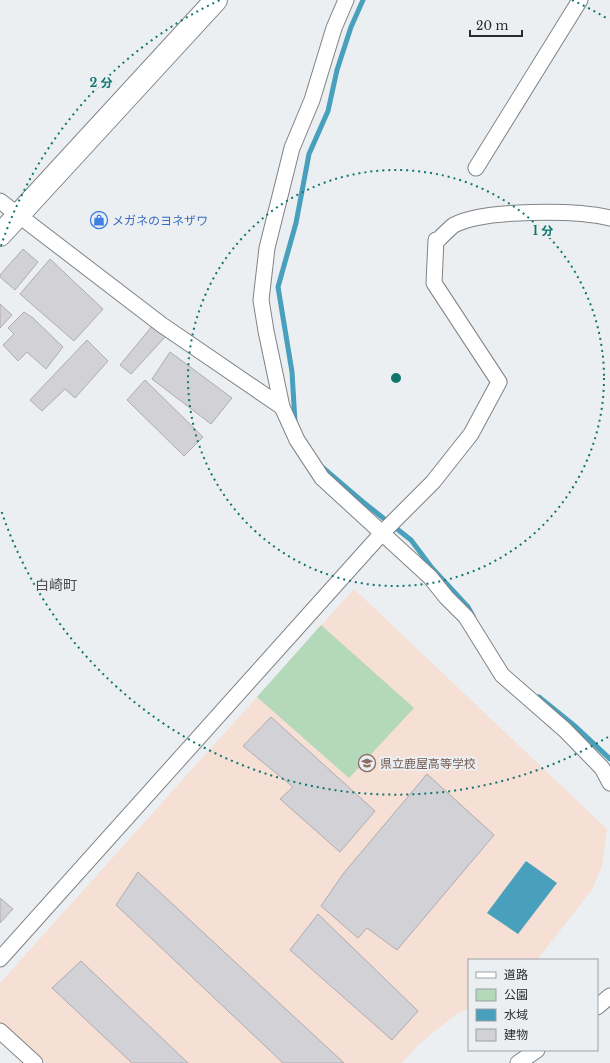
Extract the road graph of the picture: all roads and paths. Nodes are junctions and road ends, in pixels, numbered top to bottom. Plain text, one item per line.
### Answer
1 (216, 0) edge
2 (346, 0) edge
3 (580, 0) edge
4 (476, 168) dead end
5 (0, 201) edge
6 (18, 215) junction
7 (610, 218) edge
8 (0, 235) edge
9 (282, 407) junction
10 (383, 532) junction
11 (610, 783) edge
12 (0, 959) edge
13 (610, 996) edge
14 (598, 1006) edge
15 (0, 1031) edge
16 (536, 1051) edge
17 (35, 1063) edge
18 (518, 1063) edge

1 - 6 street
2 - 9 street
3 - 4 street
5 - 6 street
6 - 8 street
6 - 9 street
7 - 10 street
9 - 10 street
10 - 11 street
10 - 12 street
13 - 14 street
15 - 17 street
16 - 18 street

